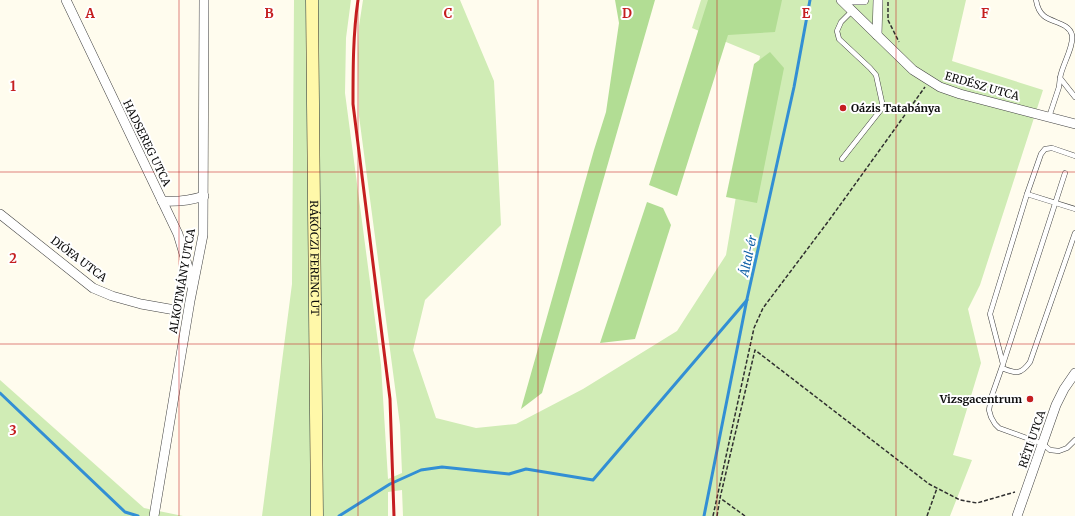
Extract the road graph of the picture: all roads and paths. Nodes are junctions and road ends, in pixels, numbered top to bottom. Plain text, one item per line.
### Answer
1 (66, 0) edge
2 (204, 0) edge
3 (312, 0) edge
4 (841, 0) edge
5 (847, 0) edge
6 (864, 0) edge
7 (878, 0) edge
8 (888, 0) edge
9 (1036, 0) edge
10 (852, 10) junction
11 (877, 35) junction
12 (902, 48) dead end
13 (1060, 78) junction
14 (930, 81) junction
15 (1075, 97) edge
16 (1049, 117) junction
17 (1075, 123) edge
18 (1075, 156) edge
19 (842, 159) dead end
20 (1065, 173) dead end
21 (1027, 194) junction
22 (204, 196) junction
23 (162, 201) junction
24 (1056, 203) junction
25 (1075, 209) edge
26 (0, 214) edge
27 (1075, 233) edge
28 (190, 301) junction
29 (175, 310) dead end
30 (1002, 366) junction
31 (1075, 373) edge
32 (1075, 440) edge
33 (1043, 444) junction
34 (1028, 487) junction
35 (937, 488) junction
36 (720, 498) junction
37 (154, 516) edge
38 (317, 516) edge
39 (713, 516) edge
40 (717, 516) edge
41 (745, 516) edge
42 (927, 516) edge
43 (1017, 516) edge

1 - 23 street, HADSEREG UTCA
2 - 22 street, ALKOTMÁNY UTCA
3 - 38 main road, RÁKÓCZI FERENC ÚT
4 - 10 street, ERDÉSZ UTCA
5 - 6 street
7 - 11 street
8 - 12 path
9 - 13 lane
10 - 11 street, ERDÉSZ UTCA
10 - 19 lane
11 - 14 street, ERDÉSZ UTCA
13 - 15 lane
13 - 16 lane
14 - 16 street, ERDÉSZ UTCA
14 - 39 path
16 - 17 street, ERDÉSZ UTCA
18 - 21 lane
20 - 24 lane
21 - 24 lane
21 - 30 lane
22 - 23 street
22 - 28 street, ALKOTMÁNY UTCA
23 - 28 street, HADSEREG UTCA
24 - 25 lane
24 - 30 lane
26 - 29 street, DIÓFA UTCA
27 - 30 lane
28 - 37 street, ALKOTMÁNY UTCA
30 - 33 lane
31 - 33 street, RÉTI UTCA
32 - 33 lane
33 - 34 street, RÉTI UTCA
34 - 35 path
34 - 43 street, RÉTI UTCA
35 - 36 path
35 - 42 path
36 - 40 path
36 - 41 path

